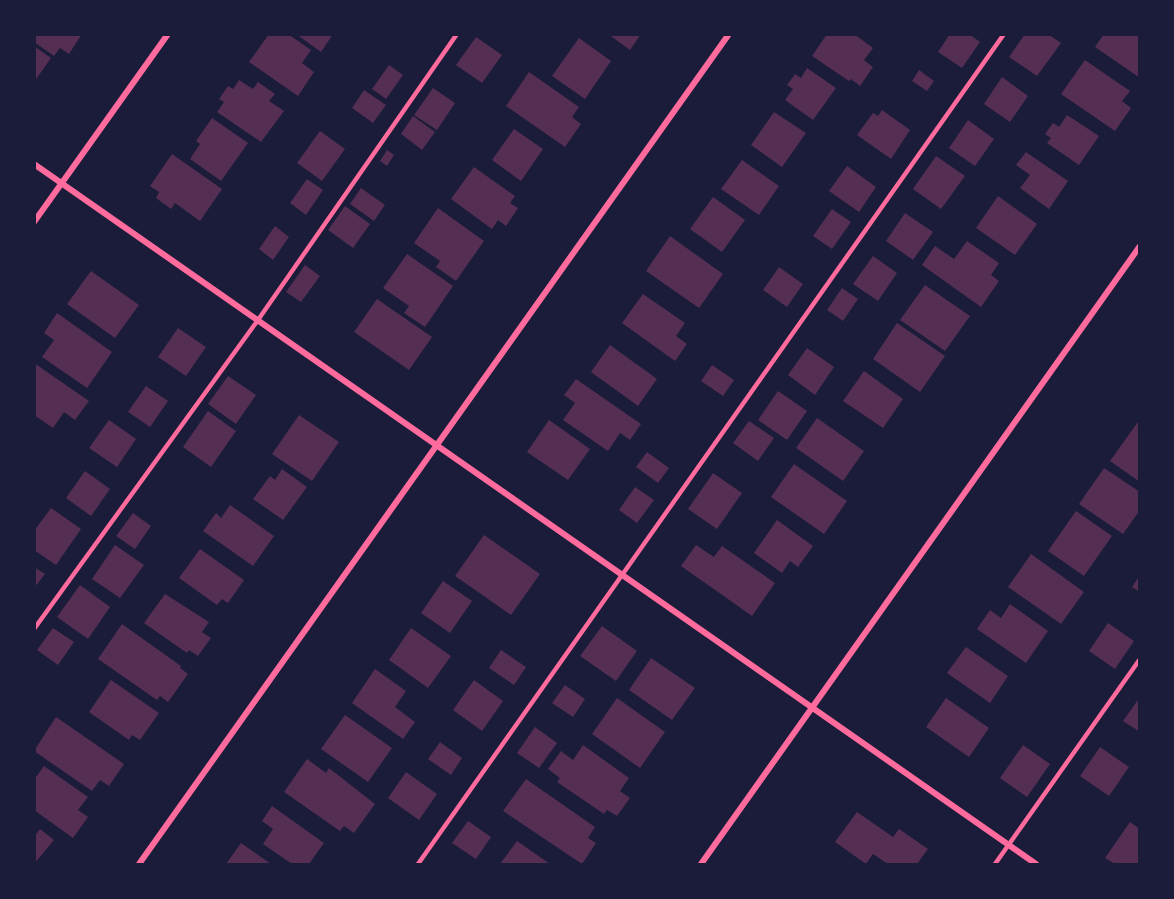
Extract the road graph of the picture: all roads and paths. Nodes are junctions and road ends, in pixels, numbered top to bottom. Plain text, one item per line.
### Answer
1 (168, 34) edge
2 (457, 34) edge
3 (729, 34) edge
4 (1004, 34) edge
5 (34, 164) edge
6 (62, 184) junction
7 (34, 222) edge
8 (1140, 246) edge
9 (258, 320) junction
10 (437, 446) junction
11 (622, 575) junction
12 (34, 629) edge
13 (1140, 659) edge
14 (811, 709) junction
15 (1008, 845) junction
16 (139, 864) edge
17 (418, 864) edge
18 (701, 864) edge
19 (995, 864) edge
20 (1036, 864) edge

1 - 6 street
2 - 9 lane
3 - 10 street
4 - 11 lane
5 - 6 street
6 - 7 street
6 - 9 street
8 - 14 street
9 - 10 street
9 - 12 lane
10 - 11 street
10 - 16 street
11 - 14 street
11 - 17 lane
13 - 15 lane
14 - 15 street
14 - 18 street
15 - 19 lane
15 - 20 street

